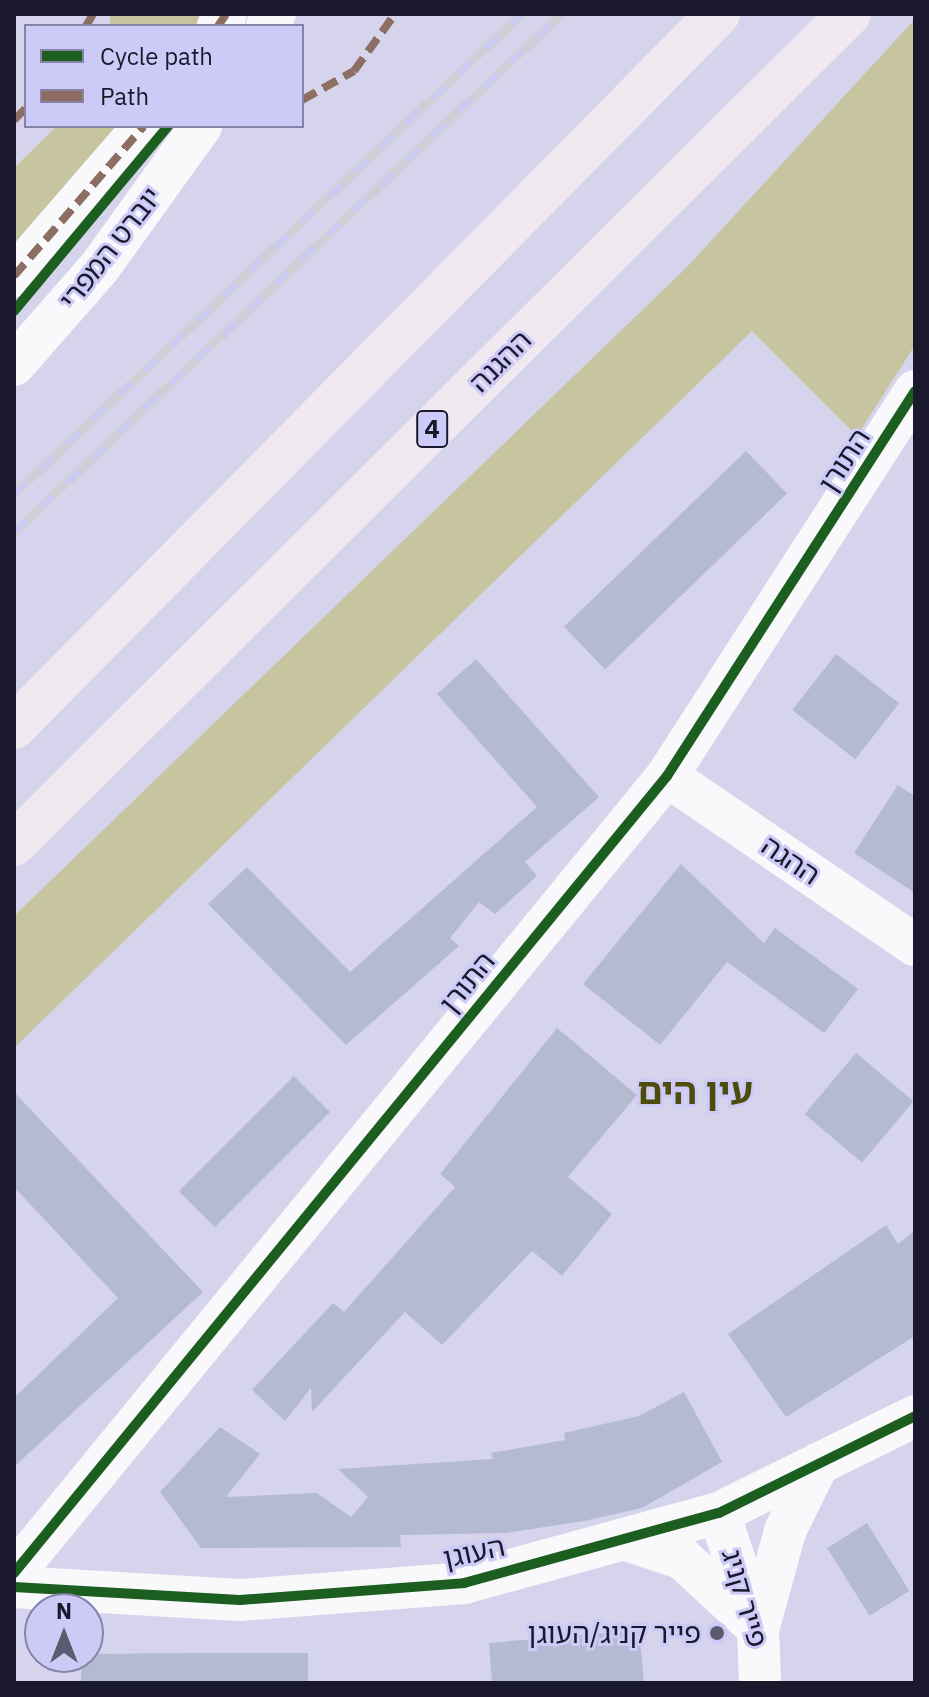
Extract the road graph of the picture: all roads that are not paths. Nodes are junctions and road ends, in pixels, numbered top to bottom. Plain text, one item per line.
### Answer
1 (718, 14) edge
2 (849, 14) edge
3 (142, 128) edge
4 (200, 128) edge
5 (14, 276) edge
6 (14, 365) edge
7 (915, 391) edge
8 (14, 727) edge
9 (667, 776) junction
10 (14, 844) edge
11 (915, 945) edge
12 (915, 1416) edge
13 (818, 1464) junction
14 (719, 1513) junction
15 (624, 1539) junction
16 (14, 1573) edge
17 (14, 1587) edge
18 (758, 1630) junction
19 (760, 1683) edge

1 - 8 highway
2 - 10 highway, ההגנה / 4
3 - 5 street
4 - 6 street, יוברט המפרי
7 - 9 street, התורן
9 - 11 street, ההגה
9 - 16 street, התורן
12 - 13 street, העוגן
13 - 14 street, העוגן
13 - 18 street
14 - 15 street, העוגן
14 - 18 street, פייר קניג
15 - 17 street, העוגן
15 - 18 street
18 - 19 street, פייר קניג

